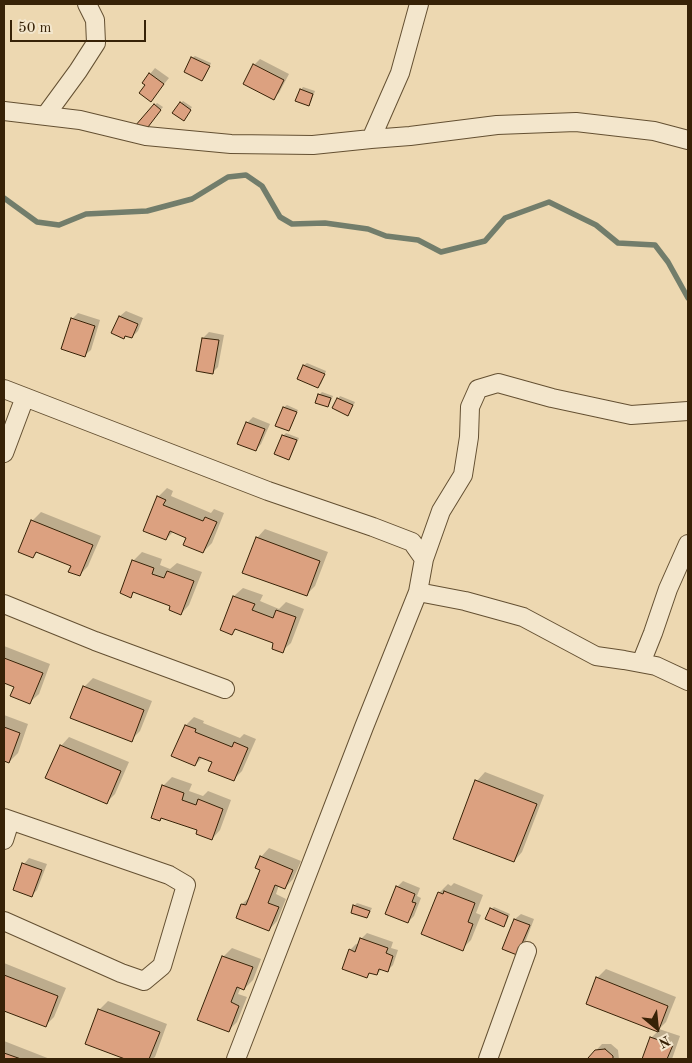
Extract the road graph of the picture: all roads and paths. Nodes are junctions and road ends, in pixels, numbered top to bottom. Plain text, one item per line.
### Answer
1 (87, 4) edge
2 (419, 4) edge
3 (4, 111) edge
4 (45, 116) junction
5 (371, 138) junction
6 (688, 140) edge
7 (4, 389) edge
8 (25, 398) junction
9 (688, 411) edge
10 (4, 453) edge
11 (688, 544) edge
12 (424, 559) junction
13 (418, 592) junction
14 (4, 604) edge
15 (641, 663) junction
16 (688, 681) edge
17 (226, 688) dead end
18 (7, 819) edge
19 (4, 840) edge
20 (4, 921) edge
21 (527, 951) dead end
22 (236, 1059) edge
23 (488, 1059) edge

1 - 4 street
2 - 5 street
3 - 4 street
4 - 5 street
5 - 6 street
7 - 8 street
8 - 10 street
8 - 12 street
9 - 12 street
11 - 15 street
12 - 13 street
13 - 15 street
13 - 22 street
14 - 17 street
15 - 16 street
18 - 19 street
18 - 20 street
21 - 23 street

